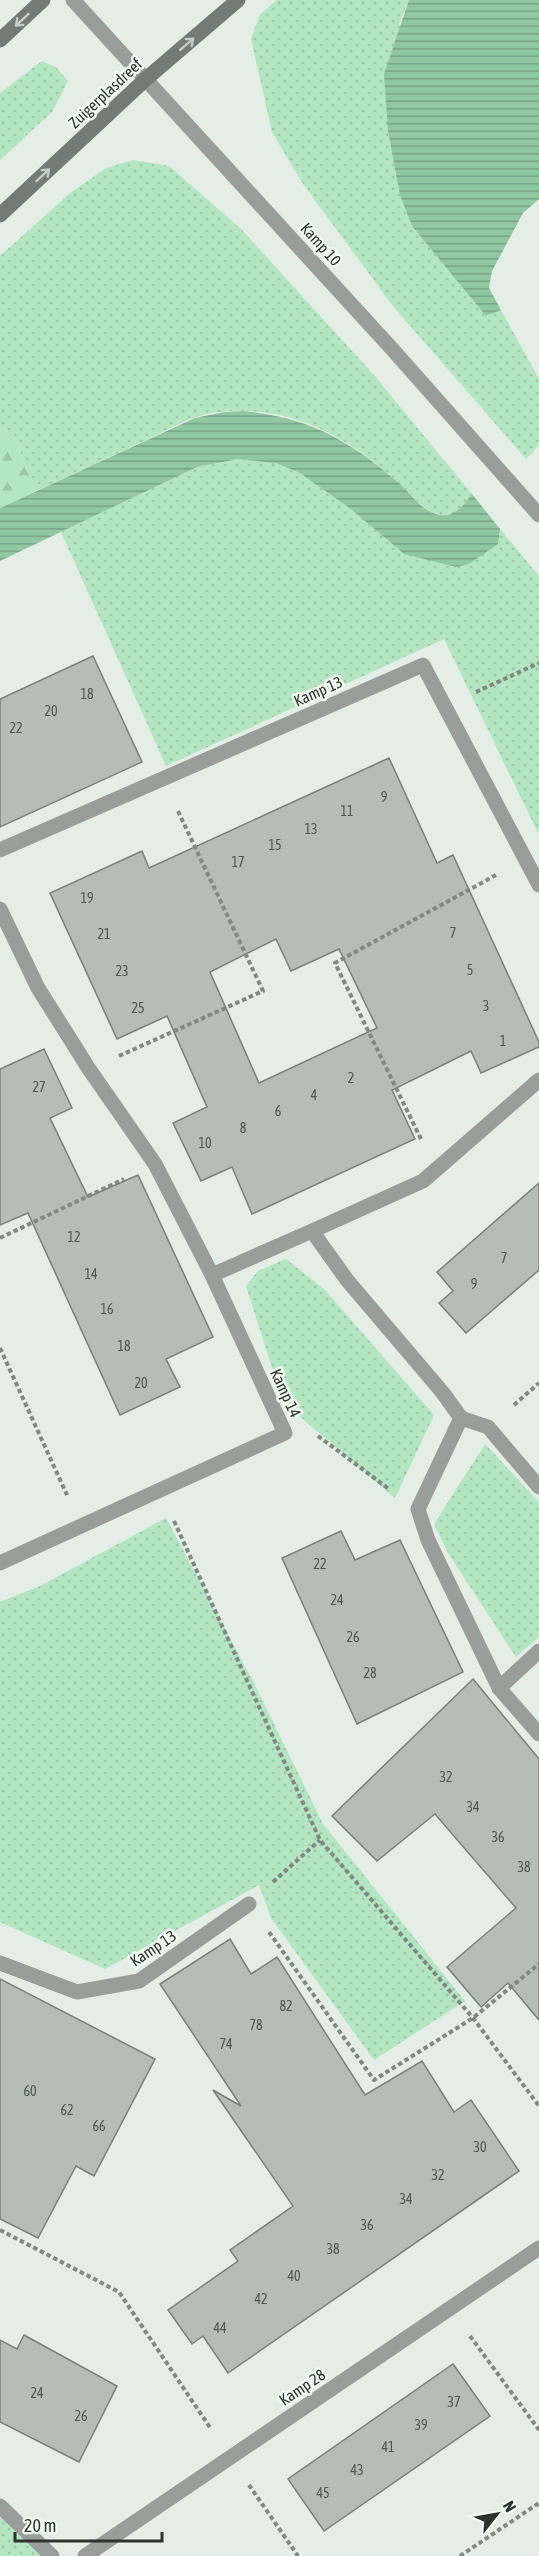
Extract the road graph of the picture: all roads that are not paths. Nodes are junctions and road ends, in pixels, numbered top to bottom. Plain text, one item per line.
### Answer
1 (44, 0) edge
2 (73, 0) edge
3 (237, 0) edge
4 (0, 40) edge
5 (147, 78) junction
6 (0, 215) edge
7 (539, 515) edge
8 (0, 850) edge
9 (539, 885) edge
10 (0, 909) edge
11 (539, 1080) edge
12 (312, 1231) junction
13 (212, 1275) junction
14 (461, 1418) junction
15 (539, 1487) edge
16 (0, 1563) edge
17 (539, 1652) edge
18 (499, 1688) junction
19 (539, 1734) edge
20 (249, 1904) road end
21 (0, 1963) edge
22 (539, 2248) edge
23 (0, 2506) edge
24 (52, 2556) edge
25 (86, 2556) edge

1 -> 4 main road
2 - 5 street, Kamp 10
5 -> 3 main road, Zuigerplasdreef
6 -> 5 main road, Zuigerplasdreef
5 - 7 street, Kamp 10
8 - 9 street, Kamp 13
10 - 13 street, Kamp 14
11 - 12 street
12 - 13 street
12 - 14 street
13 - 16 street, Kamp 14
14 - 15 street
14 - 18 street
17 - 18 street
18 - 19 street
20 - 21 street, Kamp 13
22 - 25 street, Kamp 28
23 - 24 street

